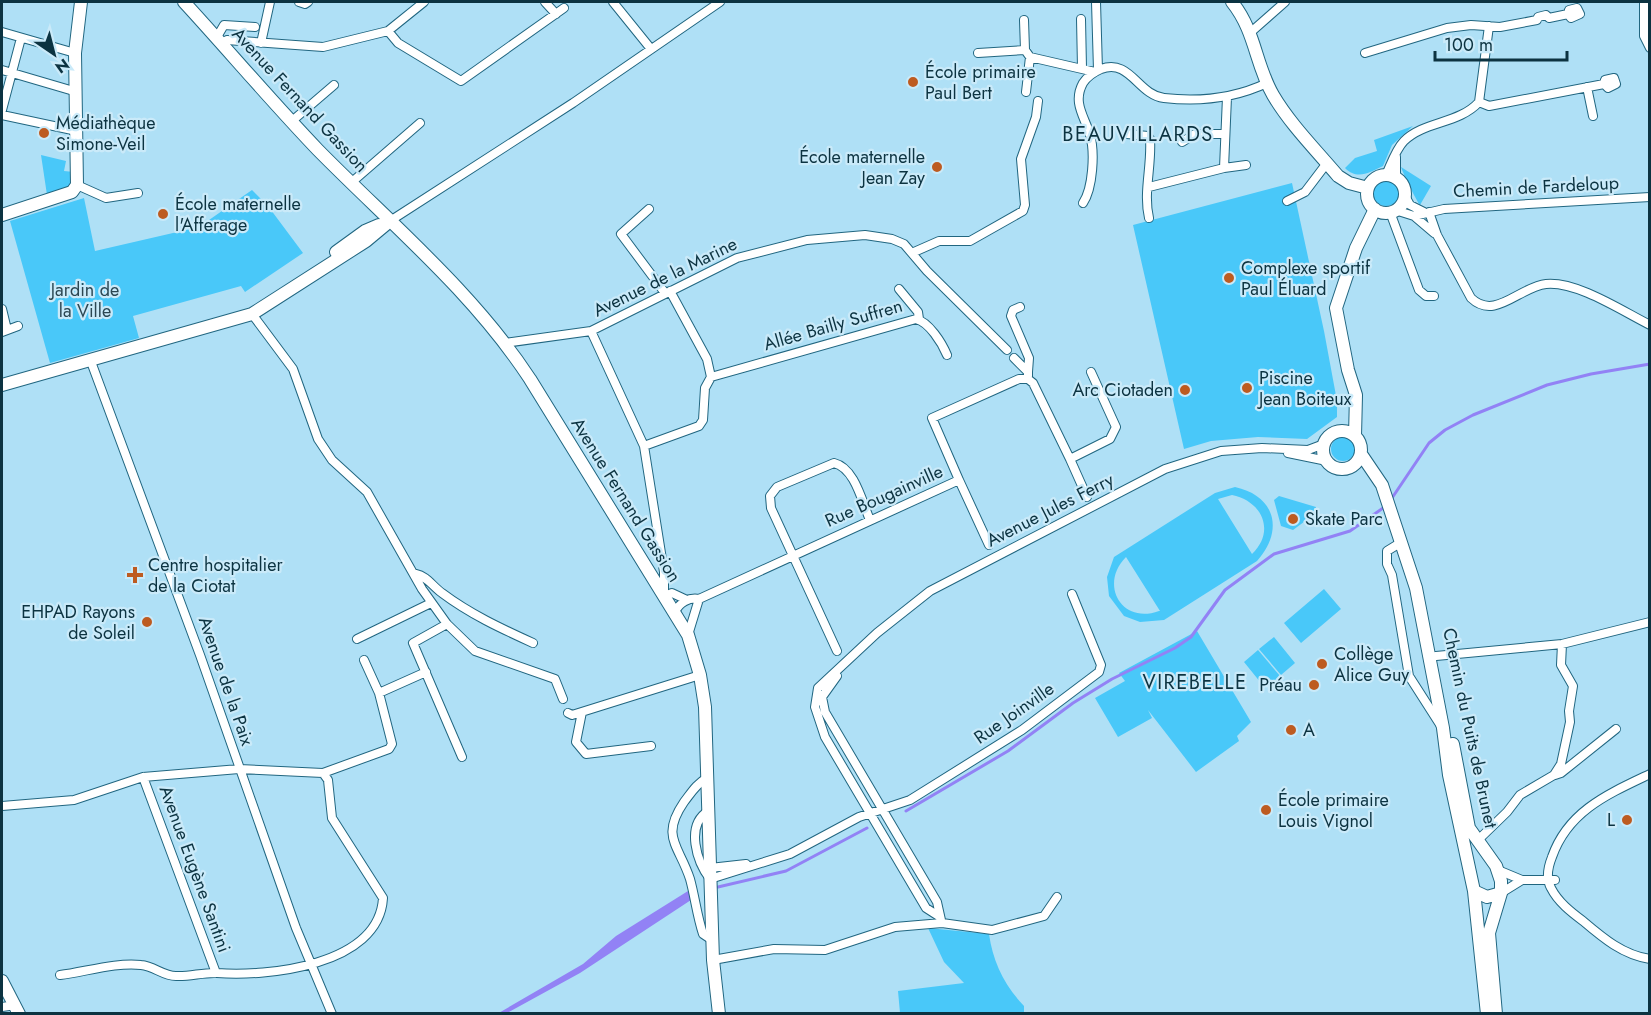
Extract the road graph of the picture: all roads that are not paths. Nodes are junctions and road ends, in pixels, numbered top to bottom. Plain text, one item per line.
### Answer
1 (185, 2) edge
2 (270, 2) edge
3 (299, 2) edge
4 (308, 2) edge
5 (424, 2) edge
6 (545, 2) edge
7 (613, 2) edge
8 (720, 2) edge
9 (1096, 2) edge
10 (1232, 2) edge
11 (1285, 2) edge
12 (1644, 2) edge
13 (77, 3) edge
14 (564, 8) dead end
15 (556, 14) junction
16 (1568, 14) dead end
17 (1024, 20) dead end
18 (1081, 20) dead end
19 (1489, 26) junction
20 (255, 27) dead end
21 (388, 31) junction
22 (2, 32) edge
23 (1251, 32) junction
24 (21, 38) junction
25 (220, 40) junction
26 (261, 43) junction
27 (1650, 48) edge
28 (651, 49) junction
29 (75, 53) junction
30 (978, 53) dead end
31 (1365, 53) dead end
32 (1027, 54) junction
33 (1082, 68) junction
34 (2, 70) edge
35 (1096, 71) junction
36 (11, 73) junction
37 (1267, 83) junction
38 (1604, 84) dead end
39 (334, 85) dead end
40 (1587, 87) junction
41 (76, 92) junction
42 (1026, 93) dead end
43 (1227, 97) junction
44 (1038, 101) dead end
45 (1479, 102) junction
46 (2, 110) edge
47 (2, 115) edge
48 (1593, 117) dead end
49 (292, 121) junction
50 (420, 123) dead end
51 (77, 131) junction
52 (1127, 134) dead end
53 (1226, 134) junction
54 (1182, 142) dead end
55 (1328, 163) junction
56 (1246, 165) dead end
57 (1224, 168) junction
58 (1391, 176) junction
59 (78, 182) junction
60 (352, 182) junction
61 (1149, 187) junction
62 (1368, 188) junction
63 (138, 193) dead end
64 (1405, 196) junction
65 (1650, 197) edge
66 (1287, 201) dead end
67 (1083, 203) dead end
68 (649, 209) dead end
69 (1375, 209) junction
70 (1393, 211) junction
71 (1427, 212) junction
72 (2, 215) edge
73 (1414, 216) junction
74 (1149, 218) dead end
75 (388, 222) junction
76 (1437, 235) junction
77 (914, 252) junction
78 (899, 289) dead end
79 (668, 292) junction
80 (1434, 296) dead end
81 (1020, 307) dead end
82 (2, 309) edge
83 (252, 314) junction
84 (919, 319) junction
85 (1650, 325) edge
86 (18, 326) dead end
87 (4, 331) edge
88 (591, 331) junction
89 (505, 343) junction
90 (1007, 350) dead end
91 (947, 355) dead end
92 (1014, 358) dead end
93 (90, 359) junction
94 (1091, 372) dead end
95 (1028, 375) junction
96 (711, 377) junction
97 (2, 385) edge
98 (1349, 433) junction
99 (1324, 444) junction
100 (644, 446) junction
101 (1282, 450) junction
102 (1361, 454) junction
103 (1070, 459) junction
104 (1327, 461) junction
105 (1354, 465) junction
106 (1373, 470) junction
107 (959, 480) junction
108 (1087, 496) dead end
109 (1393, 514) junction
110 (870, 520) junction
111 (1400, 543) junction
112 (990, 546) dead end
113 (792, 556) junction
114 (416, 574) junction
115 (1072, 594) dead end
116 (664, 596) junction
117 (687, 600) junction
118 (698, 602) junction
119 (431, 603) junction
120 (675, 612) junction
121 (1650, 622) edge
122 (447, 624) junction
123 (688, 635) junction
124 (357, 639) dead end
125 (532, 643) dead end
126 (1562, 644) junction
127 (837, 651) dead end
128 (855, 654) junction
129 (1436, 656) junction
130 (364, 660) dead end
131 (426, 672) junction
132 (700, 675) junction
133 (379, 693) junction
134 (563, 699) dead end
135 (582, 712) junction
136 (568, 713) dead end
137 (1443, 728) junction
138 (1616, 729) dead end
139 (651, 746) dead end
140 (462, 757) dead end
141 (239, 770) junction
142 (323, 772) junction
143 (1650, 774) edge
144 (1554, 775) junction
145 (143, 777) junction
146 (707, 778) junction
147 (2, 806) edge
148 (881, 809) junction
149 (869, 814) junction
150 (1476, 841) junction
151 (1495, 866) junction
152 (710, 873) junction
153 (1470, 875) junction
154 (1522, 880) junction
155 (1552, 880) junction
156 (1474, 891) junction
157 (1502, 893) junction
158 (1057, 897) dead end
159 (941, 920) junction
160 (712, 940) junction
161 (1650, 959) edge
162 (713, 960) junction
163 (309, 964) junction
164 (216, 973) junction
165 (60, 975) dead end
166 (2, 981) edge
167 (2, 1007) edge
168 (18, 1010) edge
169 (332, 1014) edge
170 (719, 1014) edge
171 (1487, 1014) edge
172 (1496, 1014) edge

1 - 25 street, Avenue Fernand Gassion
2 - 26 street
3 - 4 street
5 - 21 street
6 - 15 street
7 - 28 street
8 - 28 street
9 - 35 street
10 - 23 street
11 - 23 street
12 - 27 street
13 - 29 street
14 - 15 street
15 - 21 street
16 - 19 street
17 - 32 street
18 - 33 street
19 - 31 street
19 - 45 street
20 - 25 street
21 - 26 street
22 - 24 street
23 - 37 street
24 - 29 street
24 - 36 street
25 - 26 street
25 - 49 street, Avenue Fernand Gassion
28 - 75 street
29 - 41 street
30 - 32 street
32 - 33 street
32 - 42 street
33 - 35 street
34 - 36 street
35 - 43 street
35 - 67 street
36 - 41 street
36 - 46 street
37 - 43 street
37 - 55 street
38 - 40 street
39 - 49 street
40 - 45 street
40 - 48 street
41 - 51 street
43 - 53 street
44 - 77 street
45 - 58 street
47 - 51 street
49 - 60 street, Avenue Fernand Gassion
50 - 60 street
51 - 59 street
52 - 61 street
53 - 54 street
53 - 57 street
55 - 62 street
55 - 66 street
56 - 57 street
57 - 61 street
58 - 62 street
58 - 64 street
59 - 63 street
59 - 72 street
60 - 75 street, Avenue Fernand Gassion
61 - 74 street
62 - 69 street
64 - 70 street
64 - 71 street
65 - 71 street, Chemin de Fardeloup
68 - 79 street
69 - 70 street
69 - 98 street
70 - 73 street
70 - 80 street
71 - 73 street, Chemin de Fardeloup
71 - 76 street
73 - 76 street
75 - 83 street
75 - 89 street, Avenue Fernand Gassion
76 - 85 street
77 - 79 street, Avenue de la Marine
77 - 90 street, Avenue de la Marine
78 - 84 street
79 - 88 street, Avenue de la Marine
79 - 96 street
81 - 95 street
82 - 87 street
83 - 93 street
83 - 114 street
84 - 91 street, Allée Bailly Suffren
84 - 96 street, Allée Bailly Suffren
86 - 87 street
88 - 89 street, Avenue de la Marine
88 - 100 street
89 - 116 street, Avenue Fernand Gassion
92 - 95 street
93 - 97 street
93 - 141 street, Avenue de la Paix
94 - 103 street
95 - 103 street
95 - 107 street, Rue Bougainville
96 - 100 street
98 - 99 street
98 - 102 street
99 - 101 street, Avenue Jules Ferry
99 - 104 street
100 - 116 street
101 - 104 street, Avenue Jules Ferry
101 - 128 street, Avenue Jules Ferry
102 - 105 street
102 - 106 street, Chemin du Puits de Brunet
103 - 108 street
104 - 105 street
105 - 106 street
106 - 109 street, Chemin du Puits de Brunet
107 - 110 street, Rue Bougainville
107 - 112 street
109 - 111 street, Chemin du Puits de Brunet
109 - 129 street, Chemin du Puits de Brunet
110 - 113 street, Rue Bougainville
110 - 113 street
111 - 137 street, Chemin du Puits de Brunet
111 - 137 street
113 - 118 street, Rue Bougainville
113 - 127 street
114 - 119 street
114 - 125 street
115 - 148 street, Rue Joinville
116 - 117 street, Rue Bougainville
116 - 120 street, Avenue Fernand Gassion
117 - 118 street, Rue Bougainville
117 - 120 street
118 - 120 street, Rue Bougainville
118 - 123 street
119 - 122 street
119 - 124 street
120 - 123 street, Avenue Fernand Gassion
121 - 126 street
122 - 131 street
122 - 134 street
123 - 132 street, Avenue Fernand Gassion
126 - 129 street
126 - 144 street
128 - 148 street, Avenue Jules Ferry
128 - 149 street, Avenue Jules Ferry
129 - 150 street, Chemin du Puits de Brunet
130 - 133 street
131 - 133 street
131 - 140 street
132 - 135 street
132 - 146 street, Avenue Fernand Gassion
133 - 142 street
135 - 136 street
135 - 139 street
137 - 153 street, Chemin du Puits de Brunet
138 - 144 street
141 - 142 street
141 - 145 street
141 - 163 street, Avenue de la Paix
142 - 163 street
143 - 155 street
144 - 150 street
145 - 147 street
145 - 164 street, Avenue Eugène Santini
146 - 152 street, Avenue Fernand Gassion
146 - 160 street
148 - 149 street, Rue Joinville
148 - 159 street, Avenue Jules Ferry
149 - 152 street, Rue Joinville
149 - 159 street, Avenue Jules Ferry
150 - 151 street, Chemin du Puits de Brunet
151 - 153 street
151 - 154 street
151 - 157 street, Chemin du Puits de Brunet
152 - 160 street, Avenue Fernand Gassion
153 - 156 street, Chemin du Puits de Brunet
154 - 155 street
154 - 157 street
155 - 161 street
156 - 157 street
156 - 171 street, Chemin du Puits de Brunet
157 - 172 street, Chemin du Puits de Brunet
158 - 159 street
159 - 162 street
160 - 162 street, Avenue Fernand Gassion
162 - 170 street, Avenue Fernand Gassion
163 - 164 street
163 - 169 street, Avenue de la Paix
164 - 165 street
166 - 168 street
167 - 168 street

